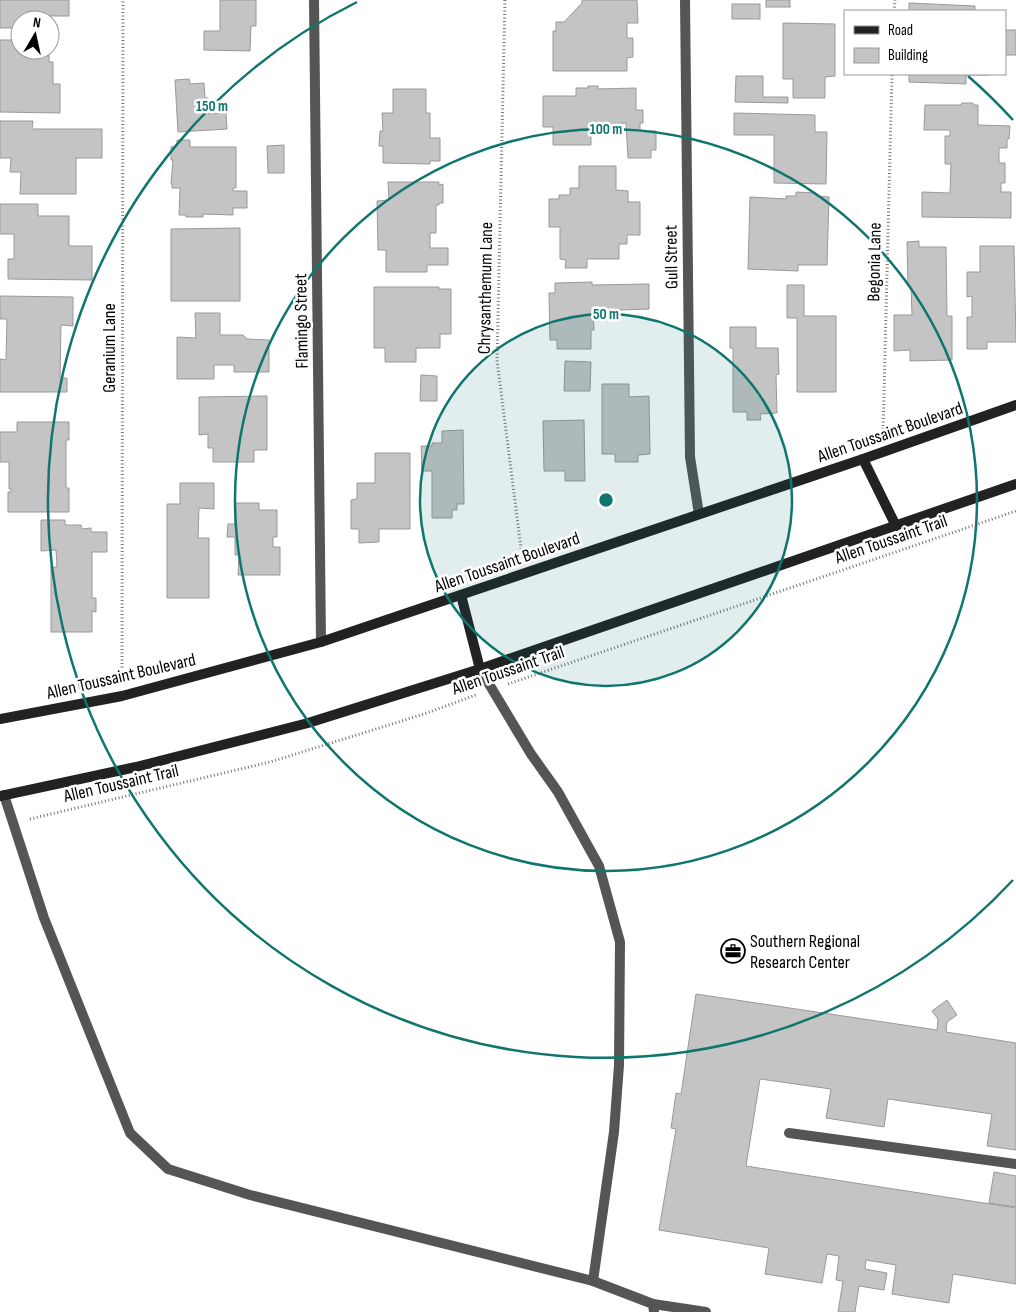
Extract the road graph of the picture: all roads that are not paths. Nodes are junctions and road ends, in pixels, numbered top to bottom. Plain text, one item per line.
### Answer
1 (314, 0) edge
2 (685, 0) edge
3 (1016, 405) edge
4 (863, 459) junction
5 (1016, 484) edge
6 (699, 514) junction
7 (896, 526) junction
8 (461, 595) junction
9 (320, 642) junction
10 (480, 669) junction
11 (0, 719) edge
12 (2, 795) edge
13 (789, 1133) dead end
14 (1016, 1164) edge
15 (593, 1281) junction
16 (654, 1308) edge
17 (706, 1312) edge

1 - 9 street, Flamingo Street
2 - 6 street, Gull Street
3 - 4 main road, Allen Toussaint Boulevard
4 - 6 main road, Allen Toussaint Boulevard
4 - 7 main road
5 - 7 main road
6 - 8 main road, Allen Toussaint Boulevard
7 - 10 main road
8 - 9 main road, Allen Toussaint Boulevard
8 - 10 main road
9 - 11 main road, Allen Toussaint Boulevard
10 - 12 main road
10 - 15 street
12 - 15 street
13 - 14 street
15 - 16 street
16 - 17 street

